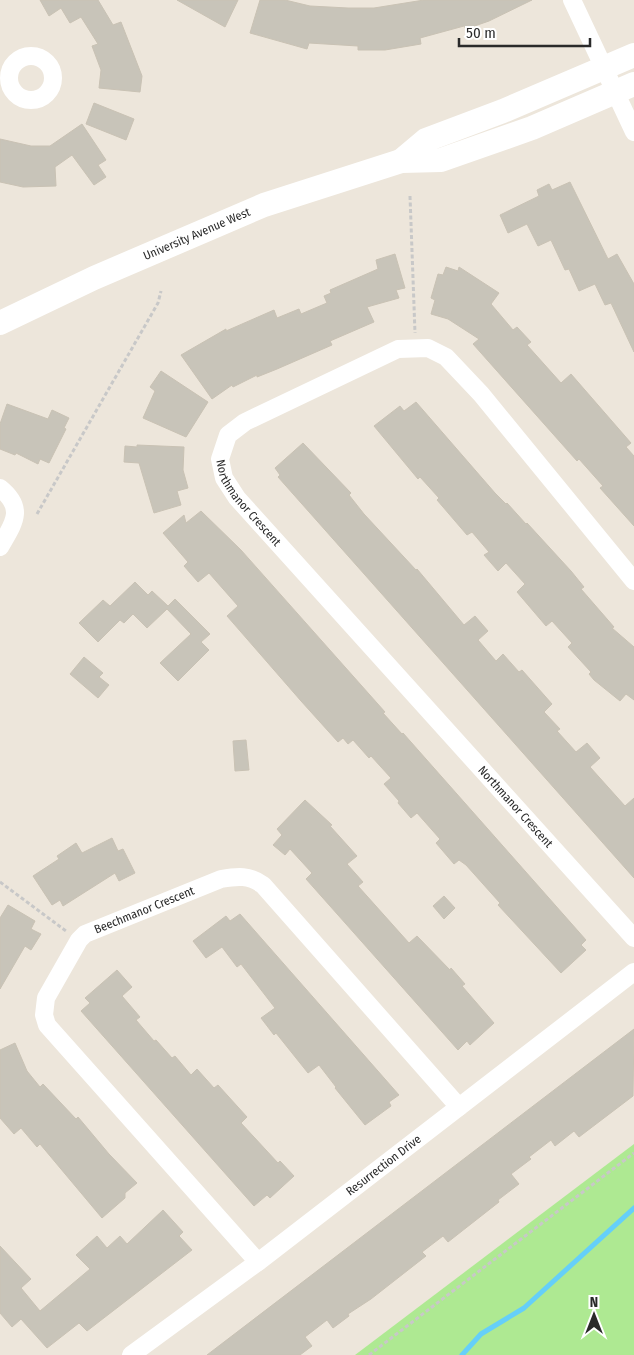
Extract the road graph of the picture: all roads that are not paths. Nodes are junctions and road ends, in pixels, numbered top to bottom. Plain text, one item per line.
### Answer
1 (572, 0) edge
2 (634, 55) edge
3 (615, 82) edge
4 (634, 132) edge
5 (0, 323) edge
6 (0, 488) edge
7 (2, 543) edge
8 (634, 581) edge
9 (634, 938) edge
10 (634, 972) edge
11 (458, 1107) junction
12 (258, 1262) junction
13 (131, 1355) edge

1 - 3 street
2 - 3 main road, University Avenue West
3 - 4 street
3 - 5 main road, University Avenue West
6 - 7 street
8 - 9 street, Northmanor Crescent
10 - 11 street, Resurrection Drive
11 - 12 street, Resurrection Drive
11 - 12 street, Beechmanor Crescent
12 - 13 street, Resurrection Drive

